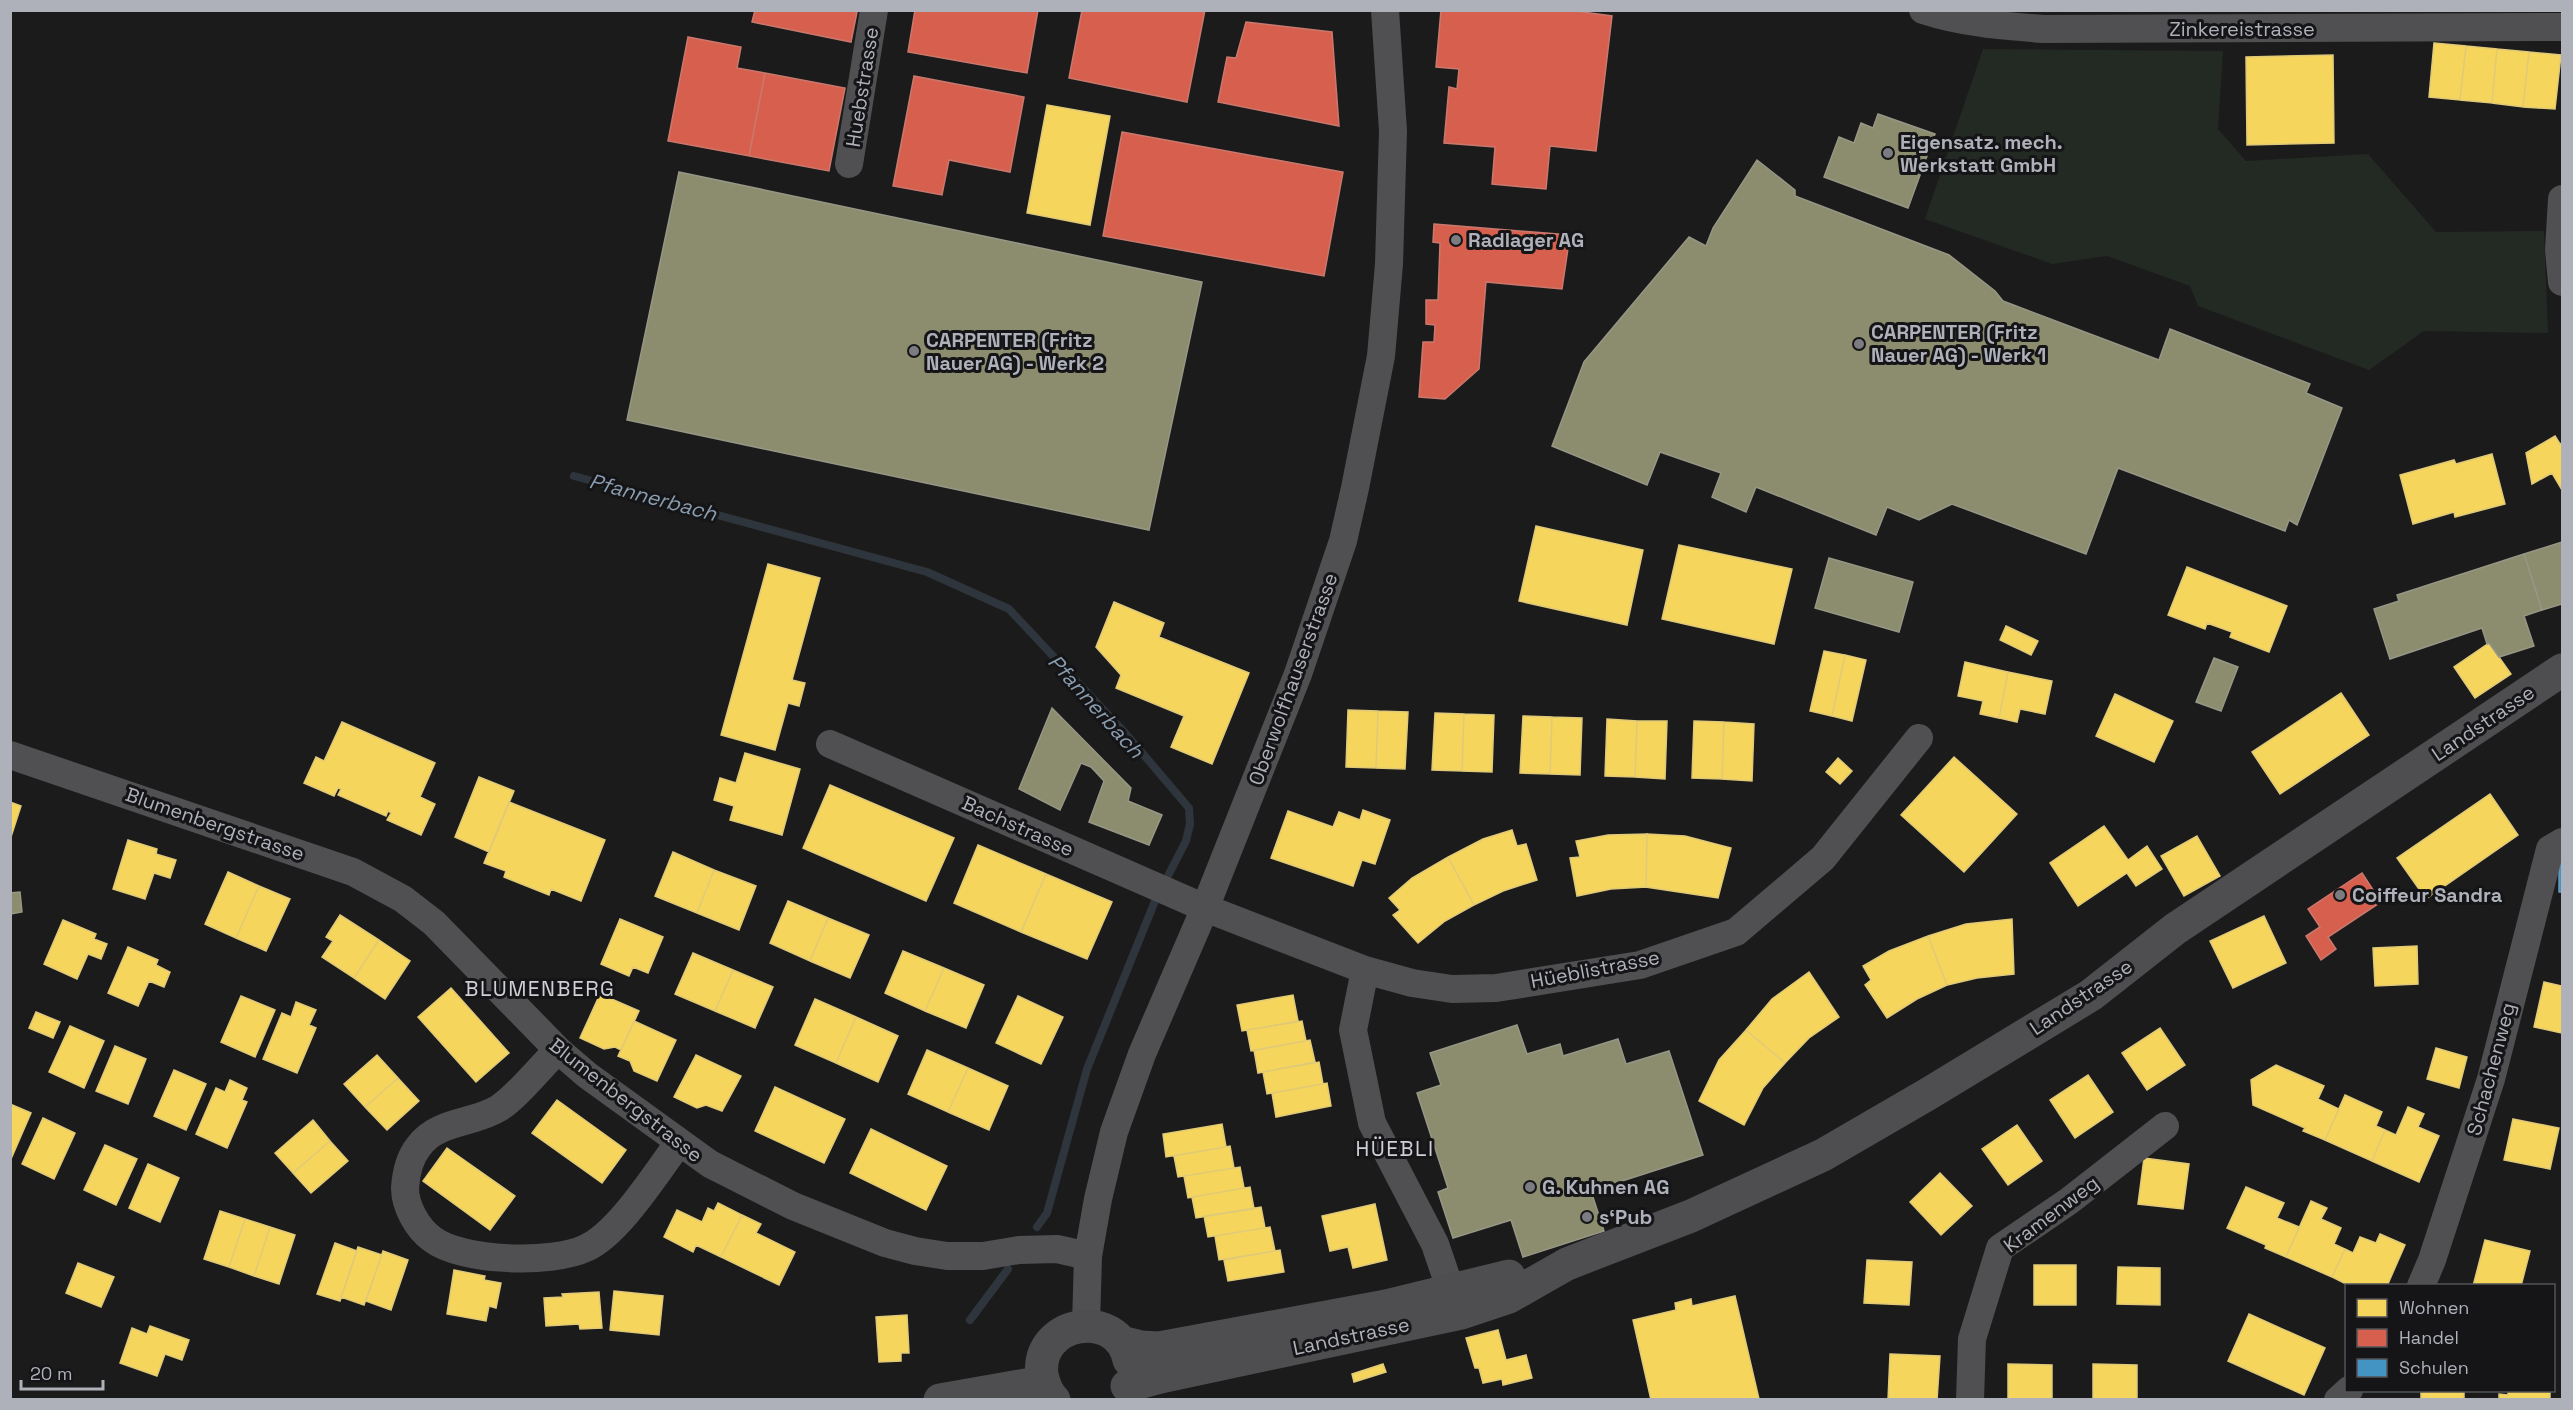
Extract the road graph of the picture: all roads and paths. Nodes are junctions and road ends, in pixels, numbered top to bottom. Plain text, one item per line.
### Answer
1 (874, 10) edge
2 (1385, 10) edge
3 (1923, 10) edge
4 (2233, 20) edge
5 (2562, 27) edge
6 (849, 164) dead end
7 (2562, 199) edge
8 (2562, 282) edge
9 (2562, 670) edge
10 (1919, 738) dead end
11 (830, 744) dead end
12 (10, 754) edge
13 (2556, 845) edge
14 (1194, 903) junction
15 (1365, 970) junction
16 (558, 1050) junction
17 (2165, 1126) dead end
18 (678, 1143) junction
19 (1088, 1256) junction
20 (1567, 1264) junction
21 (2422, 1284) edge
22 (1451, 1291) junction
23 (1086, 1325) junction
24 (1121, 1342) junction
25 (1049, 1391) edge
26 (1122, 1393) edge
27 (940, 1400) edge
28 (1970, 1400) edge

1 - 6 street, Huebstrasse
2 - 14 street, Oberwolfhauserstrasse
3 - 4 street, Zinkereistrasse
4 - 5 street, Zinkereistrasse
7 - 8 street
9 - 20 main road, Landstrasse
10 - 15 street, Hüeblistrasse
11 - 14 street, Bachstrasse
12 - 16 street, Blumenbergstrasse
13 - 21 street, Schachenweg
14 - 15 street, Hüeblistrasse
14 - 19 street, Oberwolfhauserstrasse
15 - 22 street
16 - 18 street, Blumenbergstrasse
16 - 18 street
17 - 28 street, Kramenweg
18 - 19 street, Blumenbergstrasse
19 - 23 street, Oberwolfhauserstrasse
20 - 22 main road, Landstrasse
20 - 26 main road, Landstrasse
22 - 24 main road, Landstrasse
23 - 24 main road
23 - 25 main road
24 - 26 main road
25 - 27 main road

